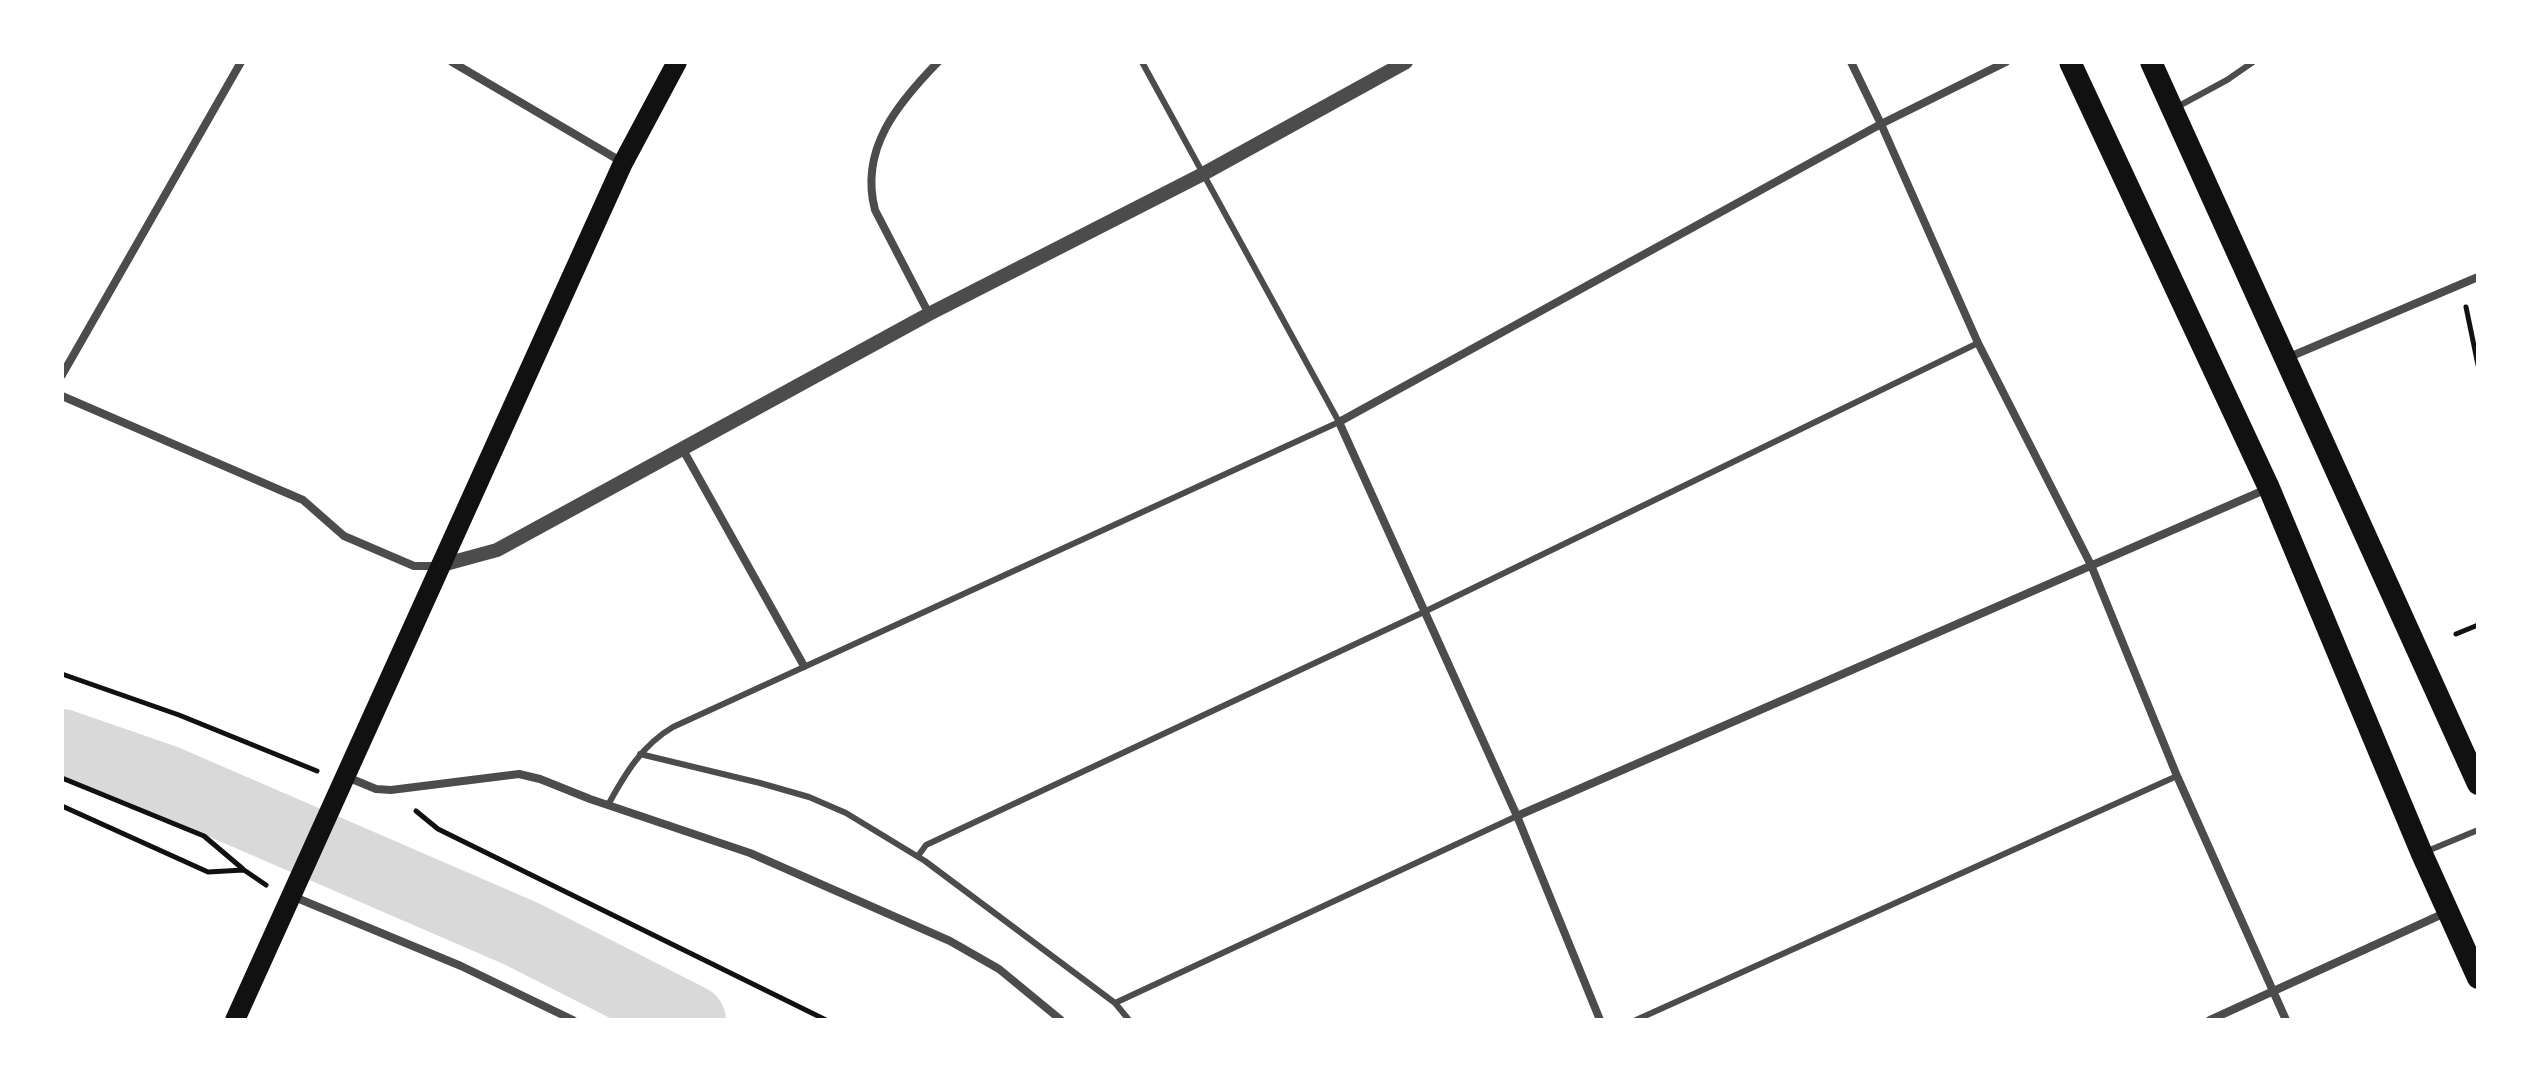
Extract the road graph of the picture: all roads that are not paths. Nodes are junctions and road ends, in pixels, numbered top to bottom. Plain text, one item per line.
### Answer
1 (241, 62) edge
2 (452, 62) edge
3 (677, 62) edge
4 (938, 62) edge
5 (1142, 62) edge
6 (1406, 62) edge
7 (1851, 62) edge
8 (2006, 62) edge
9 (2070, 62) edge
10 (2151, 62) edge
11 (2253, 62) edge
12 (2172, 109) junction
13 (1881, 124) junction
14 (623, 163) junction
15 (1203, 174) junction
16 (2478, 277) edge
17 (929, 314) junction
18 (1978, 343) junction
19 (2287, 358) junction
20 (62, 375) edge
21 (62, 396) edge
22 (1339, 422) junction
23 (682, 448) junction
24 (2269, 488) junction
25 (442, 565) junction
26 (2091, 565) junction
27 (1426, 611) junction
28 (804, 666) junction
29 (640, 754) junction
30 (346, 776) junction
31 (2177, 776) junction
32 (2478, 784) edge
33 (608, 805) junction
34 (1517, 816) junction
35 (2478, 830) edge
36 (2422, 854) junction
37 (918, 856) junction
38 (295, 888) junction
39 (2448, 911) junction
40 (2478, 978) edge
41 (2274, 993) junction
42 (1115, 1003) junction
43 (235, 1020) edge
44 (573, 1020) edge
45 (1061, 1020) edge
46 (1129, 1020) edge
47 (1600, 1020) edge
48 (1636, 1020) edge
49 (2210, 1020) edge
50 (2286, 1020) edge

1 - 20 street
2 - 14 street
3 - 14 main road
4 - 17 street
5 - 15 lane
6 - 15 street
7 - 13 street
8 - 13 street
9 - 24 highway
10 - 12 highway
11 - 12 lane
12 - 19 highway
13 - 18 street
13 - 22 street
14 - 25 main road
15 - 17 street
15 - 22 lane
16 - 19 street
17 - 23 street
18 - 26 street
18 - 27 lane
19 - 32 highway
21 - 25 street
22 - 27 street
22 - 28 lane
23 - 25 street
23 - 28 street
24 - 26 street
24 - 36 highway
25 - 30 main road
26 - 31 street
26 - 34 street
27 - 34 street
27 - 37 lane
28 - 29 lane
29 - 33 lane
29 - 37 lane
30 - 33 street
30 - 38 main road
31 - 41 street
31 - 48 lane
33 - 45 street
34 - 42 lane
34 - 47 street
35 - 36 lane
36 - 39 highway
37 - 42 lane
38 - 43 main road
38 - 44 street
39 - 40 highway
39 - 41 street
41 - 49 street
41 - 50 street
42 - 46 lane

